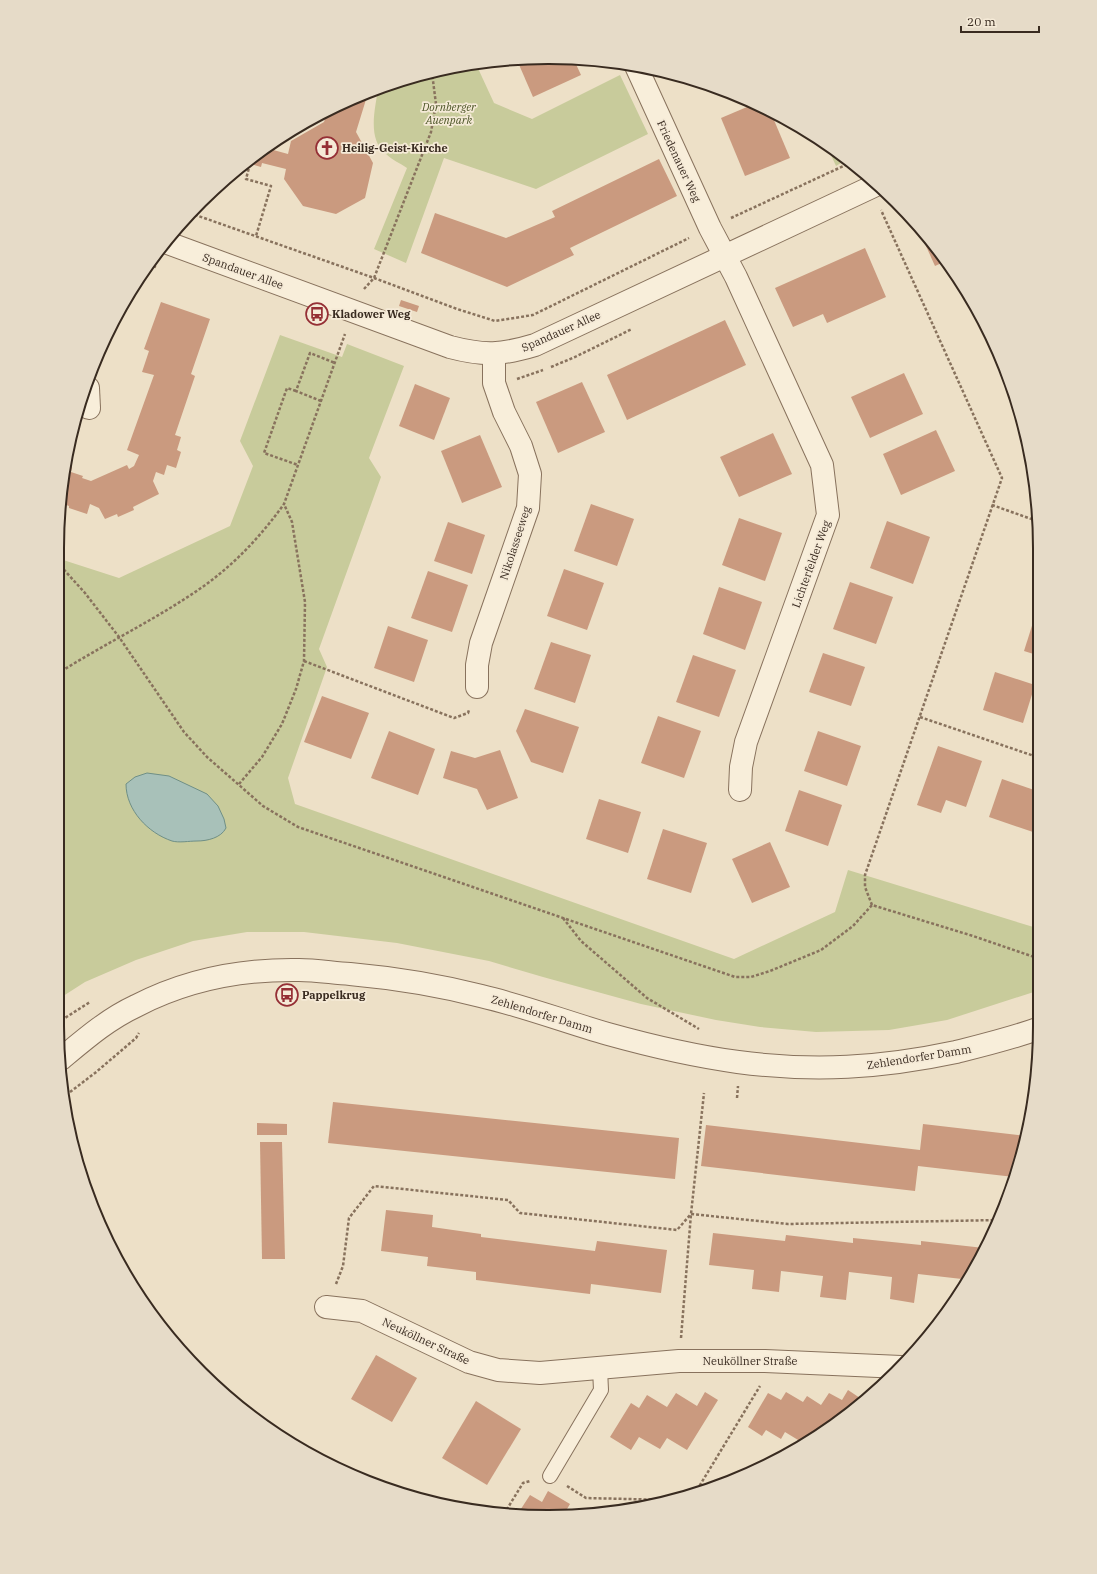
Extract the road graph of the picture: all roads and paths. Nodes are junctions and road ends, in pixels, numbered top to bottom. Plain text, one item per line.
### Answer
1 (639, 72) edge
2 (433, 78) edge
3 (845, 165) edge
4 (249, 168) edge
5 (871, 187) edge
6 (881, 210) dead end
7 (197, 215) edge
8 (710, 228) junction
9 (256, 236) junction
10 (172, 244) edge
11 (725, 255) junction
12 (374, 278) junction
13 (345, 335) dead end
14 (494, 354) junction
15 (335, 363) junction
16 (296, 391) junction
17 (321, 401) junction
18 (298, 465) junction
19 (284, 504) junction
20 (992, 505) junction
21 (1032, 519) edge
22 (64, 570) edge
23 (119, 637) junction
24 (304, 661) junction
25 (64, 670) edge
26 (477, 687) joint
27 (920, 717) junction
28 (1033, 756) edge
29 (240, 784) junction
30 (740, 790) dead end
31 (872, 905) junction
32 (563, 918) junction
33 (1033, 957) edge
34 (143, 1027) dead end
35 (700, 1030) dead end
36 (1033, 1030) edge
37 (65, 1056) edge
38 (69, 1093) edge
39 (704, 1093) dead end
40 (692, 1214) junction
41 (992, 1220) edge
42 (326, 1307) joint
43 (679, 1361) junction
44 (765, 1361) junction
45 (892, 1367) edge
46 (600, 1369) junction
47 (550, 1476) junction
48 (700, 1485) edge
49 (649, 1500) edge
50 (508, 1508) edge

1 - 8 street, Friedenauer Weg
2 - 12 path
3 - 8 path
4 - 9 path
5 - 11 street, Spandauer Allee
6 - 20 path
7 - 9 path
8 - 11 street, Friedenauer Weg
8 - 12 path
9 - 12 path
10 - 14 street, Spandauer Allee
11 - 14 street, Spandauer Allee
11 - 30 street, Lichterfelder Weg
13 - 15 path
14 - 26 street, Nikolasseeweg
15 - 16 path
15 - 17 path
16 - 17 path
16 - 18 path
17 - 18 path
18 - 19 path
19 - 23 path
19 - 24 path
20 - 21 path
20 - 27 path
22 - 23 path
23 - 25 path
23 - 29 path
24 - 26 path
24 - 29 path
27 - 28 path
27 - 31 path
29 - 32 path
31 - 32 path
31 - 33 path
32 - 35 path
34 - 38 path
36 - 37 street, Zehlendorfer Damm
39 - 40 path
40 - 41 path
40 - 42 path
40 - 43 path
42 - 46 street, Neuköllner Straße
43 - 44 street, Neuköllner Straße
43 - 46 street, Neuköllner Straße
44 - 45 street, Neuköllner Straße
44 - 48 path
46 - 47 lane
47 - 49 path
47 - 50 path

